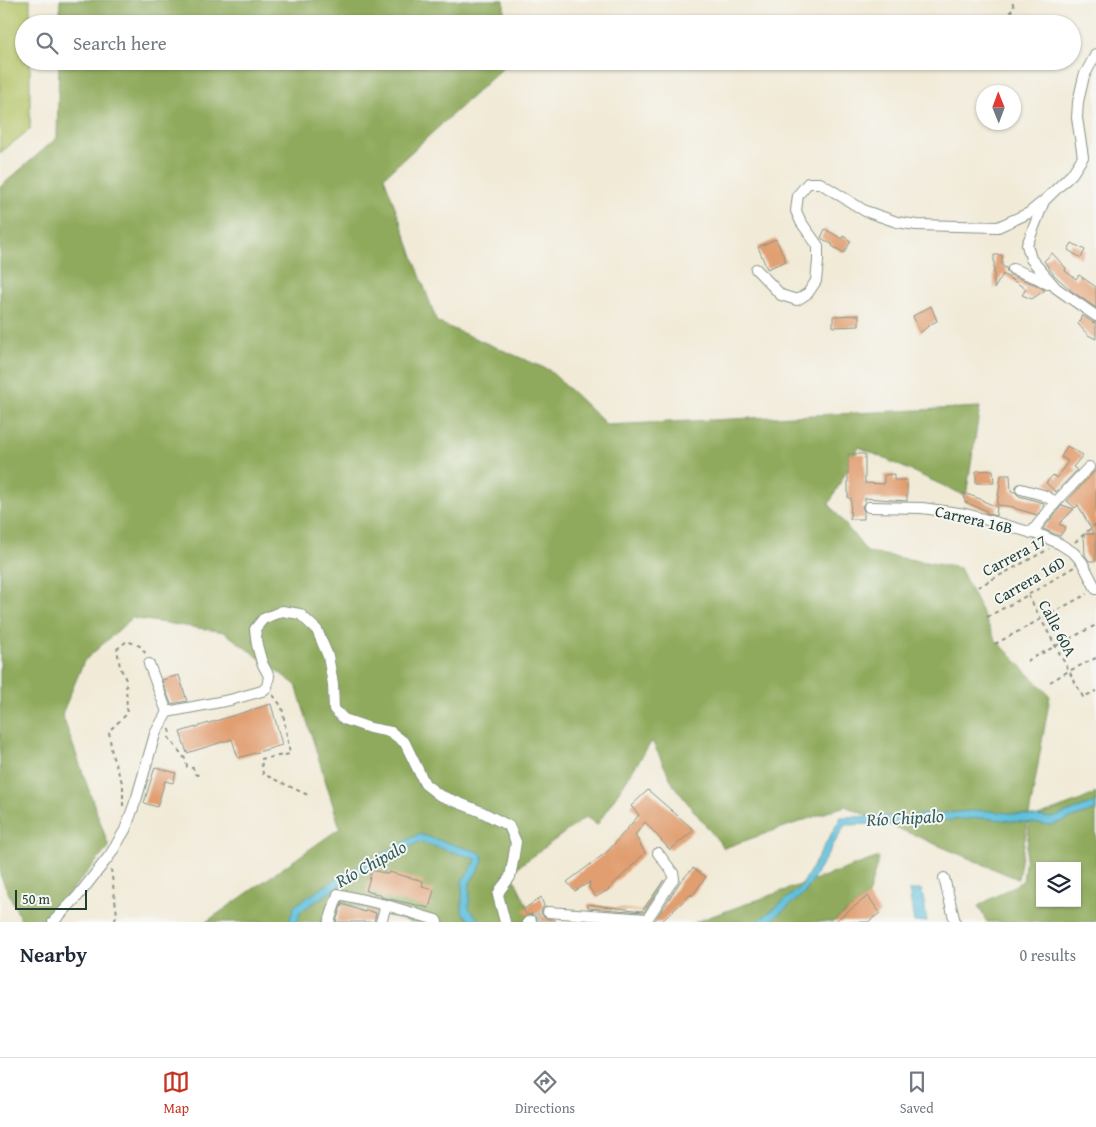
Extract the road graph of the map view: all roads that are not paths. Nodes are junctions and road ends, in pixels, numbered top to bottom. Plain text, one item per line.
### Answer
1 (1096, 54) edge
2 (1045, 200) junction
3 (756, 269) dead end
4 (1013, 269) dead end
5 (1056, 288) junction
6 (1096, 316) edge
7 (1089, 467) dead end
8 (1021, 489) dead end
9 (1056, 502) junction
10 (870, 507) dead end
11 (1031, 533) junction
12 (1092, 591) edge
13 (149, 664) road end
14 (167, 712) junction
15 (658, 853) dead end
16 (944, 878) dead end
17 (386, 905) junction
18 (548, 912) tunnel mouth
19 (436, 921) edge
20 (53, 922) edge
21 (328, 922) edge
22 (381, 922) edge
23 (505, 922) edge
24 (955, 922) edge

1 - 2 street
2 - 3 street
2 - 5 street
4 - 5 street
5 - 6 street
7 - 9 street
8 - 9 street
9 - 11 street
10 - 11 street, Carrera 16B
11 - 12 street, Carrera 16B
13 - 14 street
14 - 20 street
14 - 23 street
15 - 18 street
16 - 24 street
17 - 19 street
17 - 21 street
17 - 22 street

